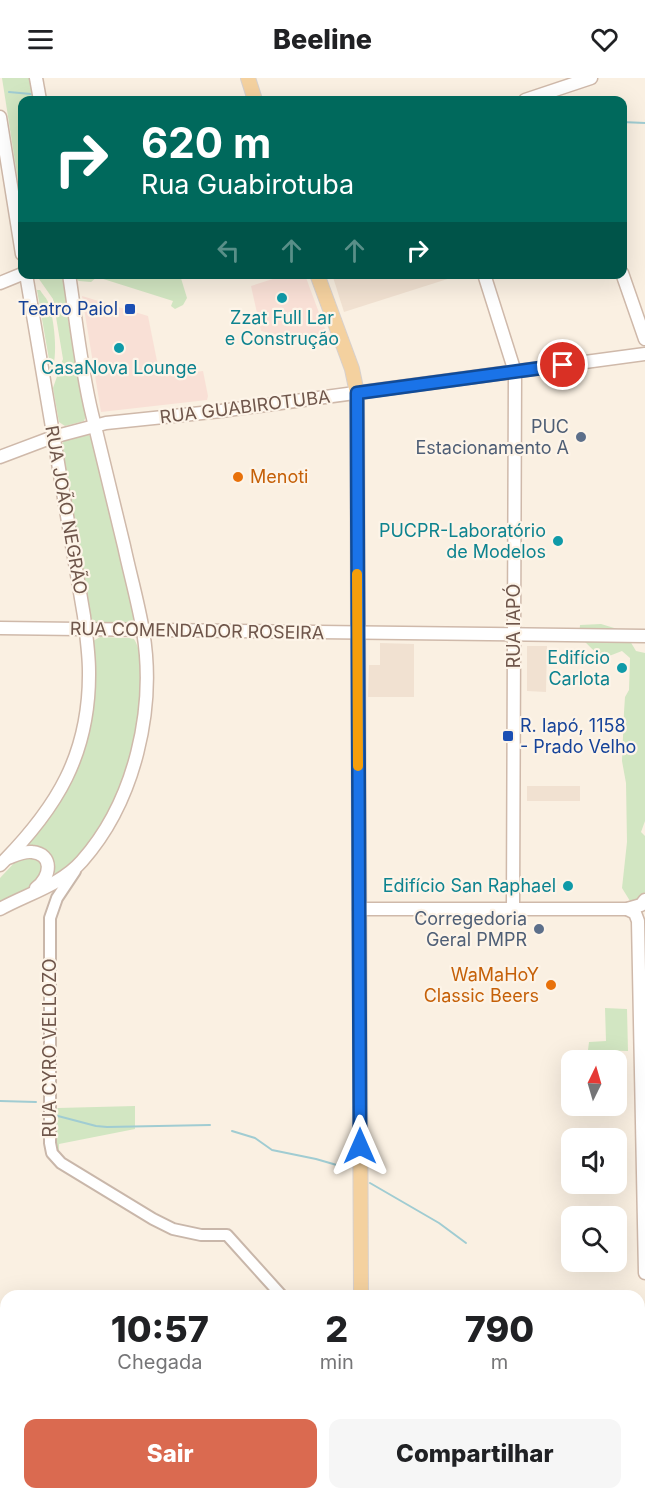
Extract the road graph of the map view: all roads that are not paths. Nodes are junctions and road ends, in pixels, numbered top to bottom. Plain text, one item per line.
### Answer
1 (36, 78) edge
2 (248, 78) edge
3 (591, 78) edge
4 (561, 95) edge
5 (39, 96) edge
6 (254, 96) edge
7 (0, 117) edge
8 (18, 230) edge
9 (18, 276) edge
10 (25, 279) edge
11 (70, 279) edge
12 (319, 279) edge
13 (486, 279) edge
14 (624, 279) edge
15 (0, 283) edge
16 (645, 339) edge
17 (645, 354) edge
18 (515, 372) junction
19 (357, 393) junction
20 (95, 425) junction
21 (53, 437) junction
22 (0, 457) edge
23 (0, 628) edge
24 (86, 629) junction
25 (142, 630) junction
26 (357, 633) junction
27 (514, 635) junction
28 (645, 636) edge
29 (3, 862) edge
30 (81, 862) junction
31 (25, 896) junction
32 (645, 900) edge
33 (0, 909) edge
34 (358, 909) junction
35 (513, 909) junction
36 (627, 909) junction
37 (643, 1112) edge
38 (645, 1274) edge
39 (276, 1290) edge
40 (361, 1290) edge

1 - 5 main road
2 - 6 main road
3 - 4 main road
7 - 8 main road
9 - 15 main road
10 - 21 main road, RUA JOÃO NEGRÃO
11 - 20 main road
12 - 19 main road
13 - 18 main road, RUA IAPÓ
14 - 16 main road
17 - 18 main road, RUA GUABIROTUBA
18 - 19 main road, RUA GUABIROTUBA
18 - 27 main road, RUA IAPÓ
19 - 20 main road, RUA GUABIROTUBA
19 - 26 main road
20 - 21 main road, RUA GUABIROTUBA
20 - 25 main road
21 - 22 main road, RUA GUABIROTUBA
21 - 24 main road, RUA JOÃO NEGRÃO
23 - 24 main road, RUA COMENDADOR ROSEIRA
24 - 25 main road, RUA COMENDADOR ROSEIRA
24 - 29 main road, RUA JOÃO NEGRÃO
25 - 26 main road, RUA COMENDADOR ROSEIRA
25 - 30 main road
26 - 27 main road, RUA COMENDADOR ROSEIRA
26 - 34 main road
27 - 28 main road, RUA COMENDADOR ROSEIRA
27 - 35 main road, RUA IAPÓ
29 - 31 main road
30 - 31 main road
30 - 39 street, RUA CYRO VELLOZO
31 - 33 main road
32 - 36 main road
34 - 35 main road
34 - 40 main road
35 - 36 main road
36 - 37 main road
37 - 38 main road

